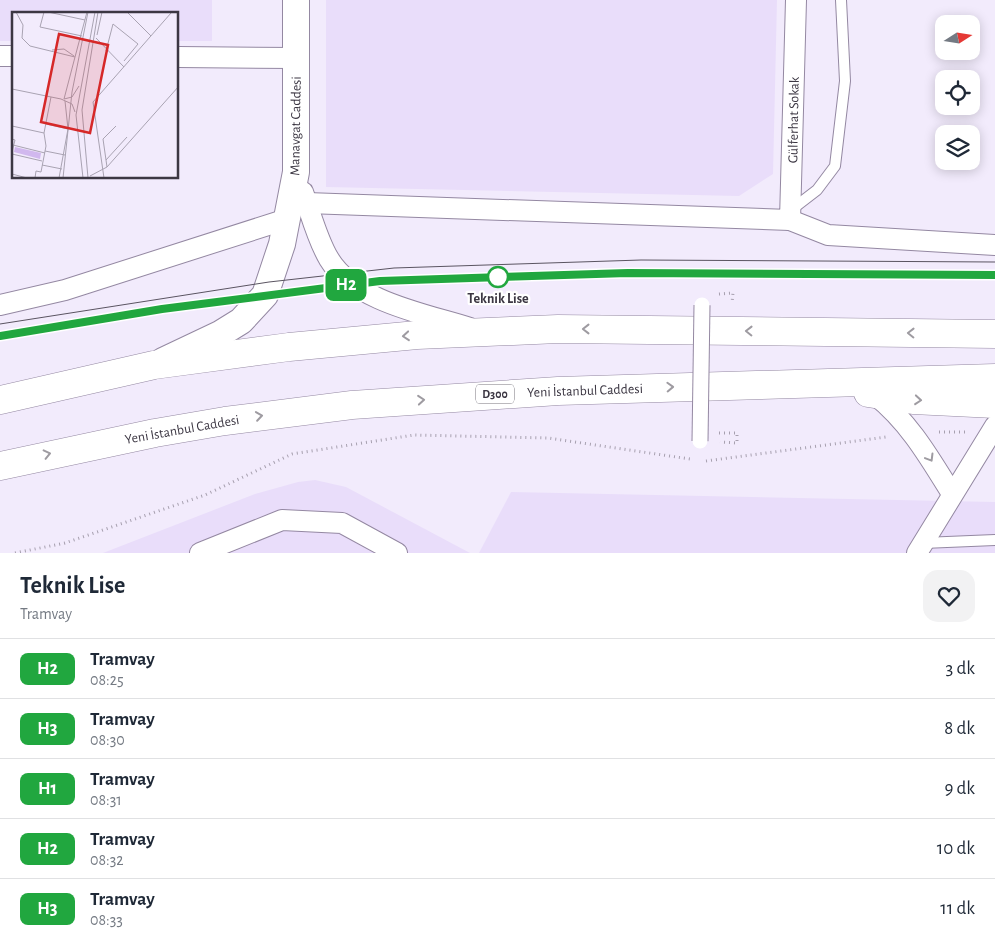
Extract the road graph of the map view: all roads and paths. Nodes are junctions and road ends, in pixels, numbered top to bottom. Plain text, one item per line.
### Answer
1 (296, 0) edge
2 (796, 0) edge
3 (841, 0) edge
4 (179, 57) edge
5 (296, 58) junction
6 (296, 172) junction
7 (307, 202) junction
8 (790, 215) junction
9 (287, 219) junction
10 (995, 245) edge
11 (0, 305) edge
12 (702, 305) dead end
13 (995, 321) edge
14 (479, 331) junction
15 (939, 334) junction
16 (995, 334) edge
17 (154, 365) junction
18 (995, 378) edge
19 (818, 382) junction
20 (875, 395) junction
21 (0, 400) edge
22 (995, 404) edge
23 (992, 429) edge
24 (913, 434) junction
25 (700, 441) dead end
26 (0, 466) edge
27 (952, 494) junction
28 (995, 540) edge
29 (920, 548) edge
30 (15, 553) edge
31 (200, 553) edge
32 (396, 553) edge

1 - 5 street, Manavgat Caddesi
2 - 8 street, Gülferhat Sokak
3 - 8 lane
4 - 5 street
5 - 6 street, Manavgat Caddesi
6 - 7 street
6 - 9 street, Manavgat Caddesi
7 - 8 street
7 - 14 street
8 - 10 street
9 - 11 street
9 - 17 street, Manavgat Caddesi
12 - 25 street, bridge
13 - 15 highway
15 -> 14 highway
14 -> 17 highway
15 - 16 highway
17 - 21 highway
18 - 19 highway, Yeni İstanbul Caddesi / D300
19 - 20 highway
26 -> 19 highway, Yeni İstanbul Caddesi / D300
20 -> 22 highway
20 - 24 street
23 - 24 path
23 - 27 street
24 -> 27 street
24 - 30 path
27 - 29 street
28 - 29 lane
31 - 32 street

